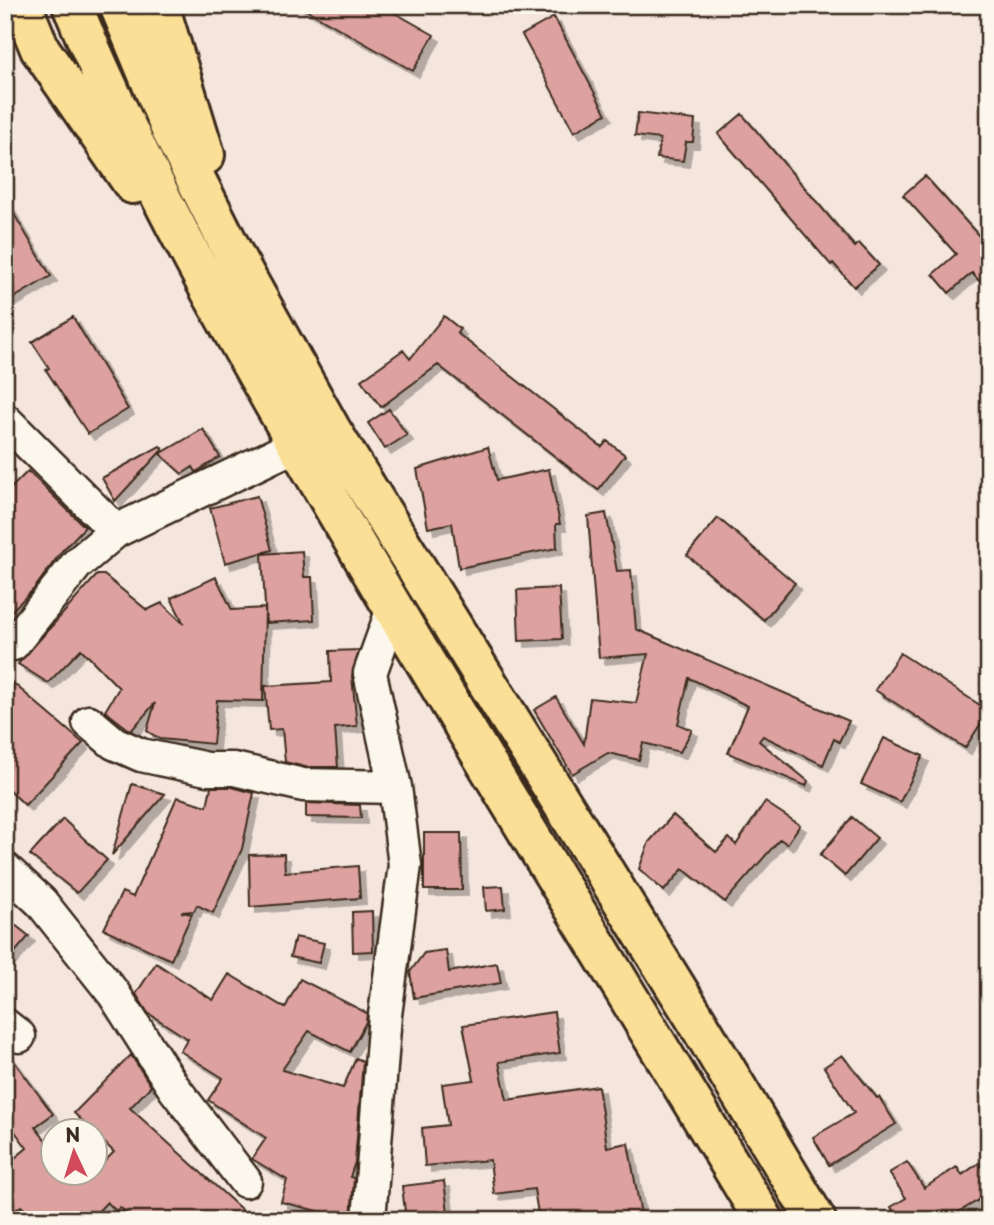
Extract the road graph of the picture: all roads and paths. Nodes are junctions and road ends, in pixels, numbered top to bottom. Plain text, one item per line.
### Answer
1 (22, 5) edge
2 (72, 5) edge
3 (119, 5) edge
4 (159, 5) edge
5 (237, 261) junction
6 (221, 314) junction
7 (5, 420) edge
8 (296, 445) junction
9 (116, 531) junction
10 (393, 609) junction
11 (13, 645) dead end
12 (89, 722) dead end
13 (395, 787) junction
14 (5, 869) edge
15 (245, 1181) dead end
16 (369, 1220) edge
17 (764, 1220) edge
18 (816, 1220) edge

1 - 6 highway
2 - 6 highway
3 - 5 highway
4 - 5 highway
5 - 18 highway
6 - 8 highway
7 - 9 street
8 - 9 street
8 - 10 highway
9 - 11 street
10 - 13 street
10 - 17 highway
12 - 13 street
13 - 16 street
14 - 15 street

